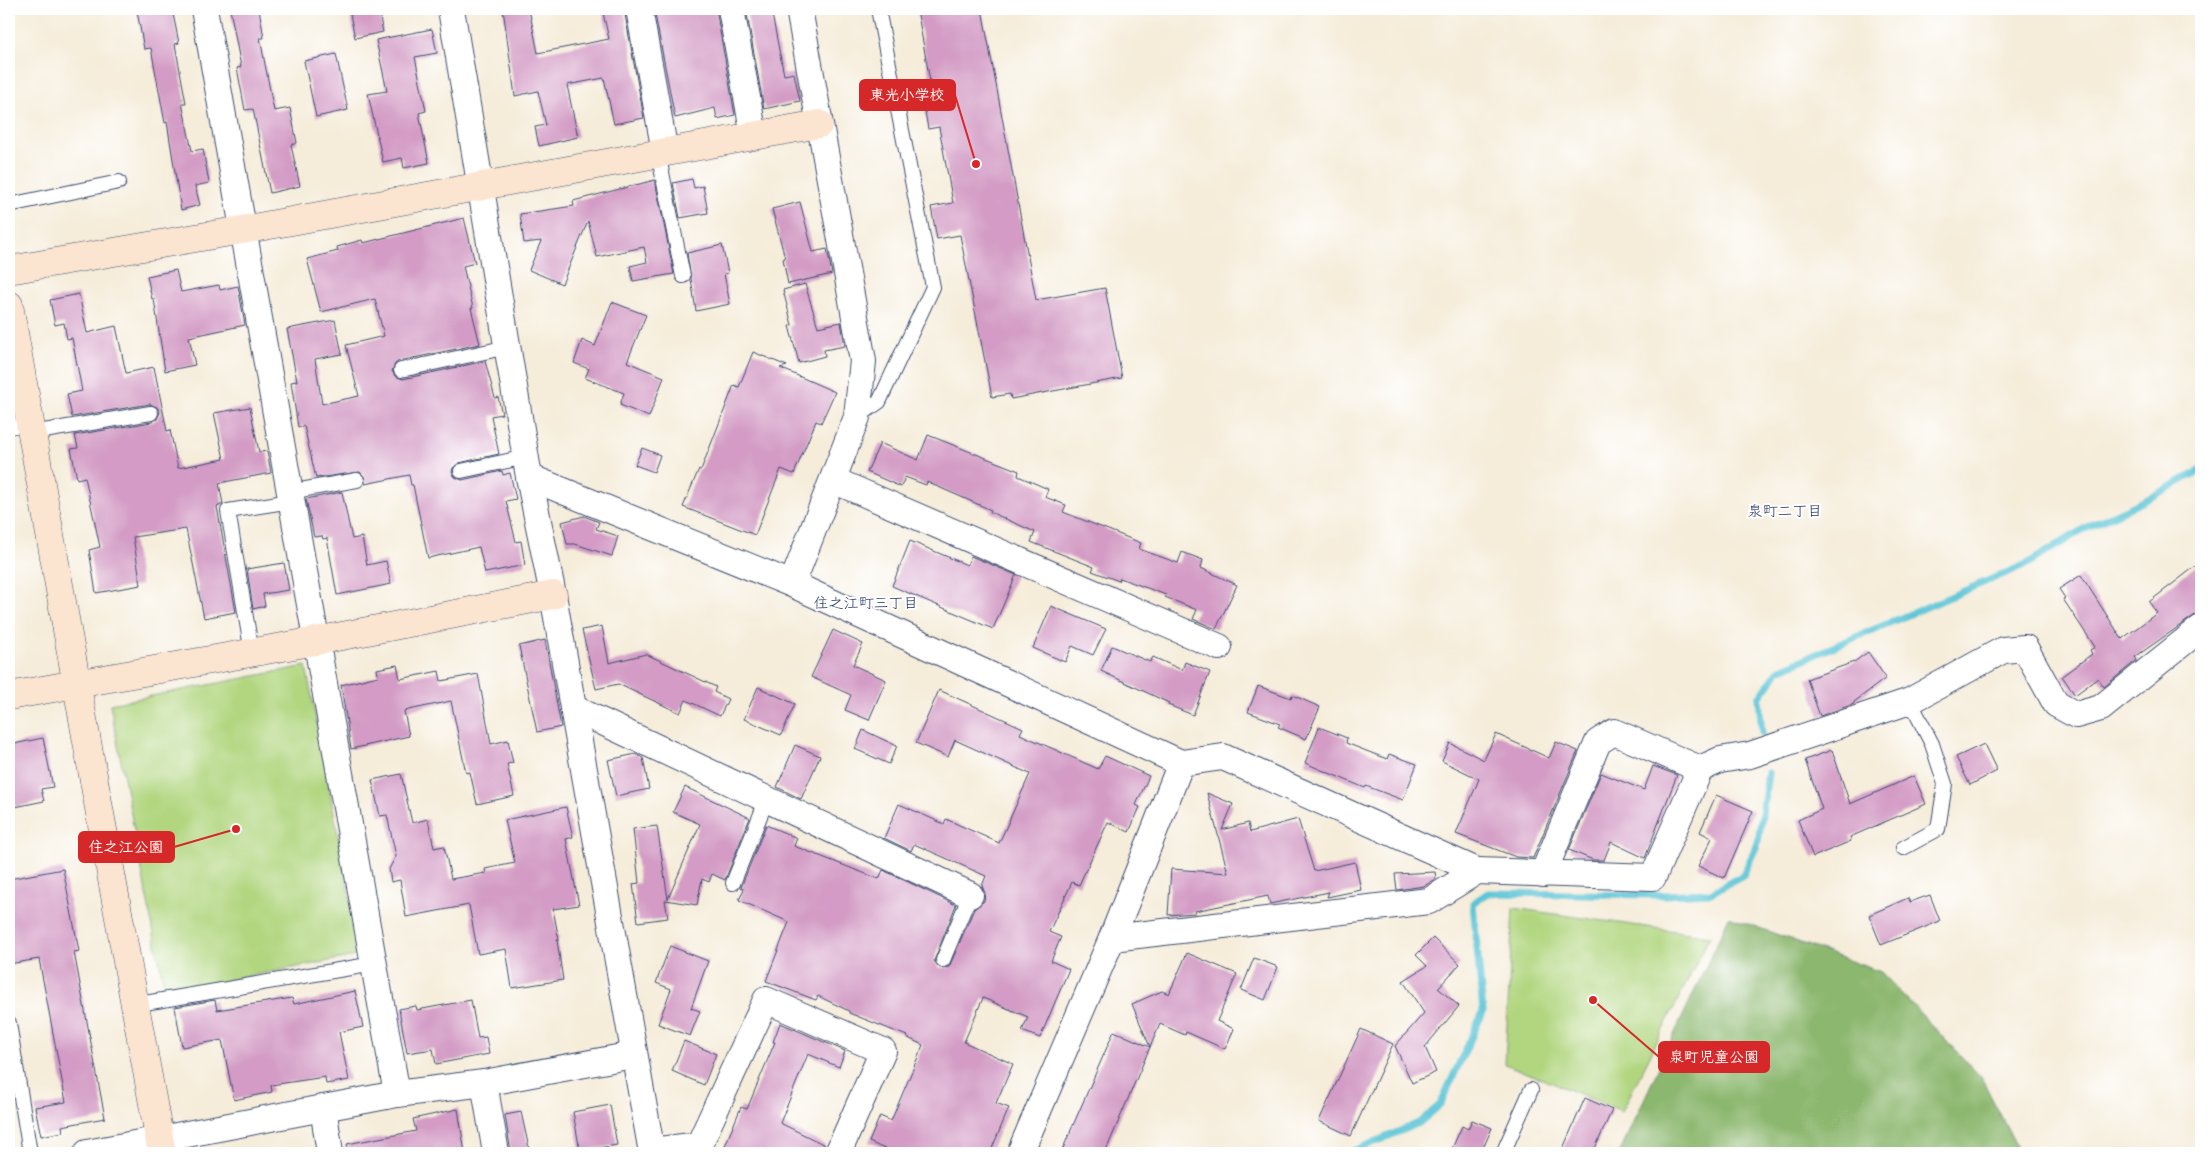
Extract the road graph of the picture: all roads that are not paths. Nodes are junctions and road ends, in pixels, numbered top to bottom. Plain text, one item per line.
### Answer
1 (204, 9) edge
2 (451, 9) edge
3 (639, 9) edge
4 (731, 9) edge
5 (799, 9) edge
6 (878, 9) edge
7 (819, 124) junction
8 (754, 136) junction
9 (662, 153) junction
10 (119, 182) dead end
11 (482, 186) junction
12 (9, 205) edge
13 (242, 230) junction
14 (10, 264) edge
15 (684, 276) dead end
16 (9, 305) edge
17 (508, 347) junction
18 (401, 370) dead end
19 (151, 413) dead end
20 (857, 417) junction
21 (24, 428) edge
22 (527, 467) junction
23 (461, 471) dead end
24 (357, 480) dead end
25 (832, 480) junction
26 (290, 496) junction
27 (792, 584) junction
28 (553, 595) junction
29 (2201, 628) edge
30 (316, 642) junction
31 (1219, 647) dead end
32 (252, 653) junction
33 (77, 684) junction
34 (9, 696) edge
35 (1910, 701) junction
36 (573, 708) junction
37 (1181, 763) junction
38 (1700, 769) junction
39 (767, 799) junction
40 (1903, 848) dead end
41 (1477, 871) junction
42 (1543, 874) junction
43 (733, 882) dead end
44 (970, 895) joint
45 (1112, 938) junction
46 (944, 960) dead end
47 (374, 964) junction
48 (133, 1005) junction
49 (9, 1023) edge
50 (633, 1055) junction
51 (484, 1083) junction
52 (1531, 1090) dead end
53 (397, 1094) junction
54 (322, 1108) junction
55 (160, 1146) edge
56 (652, 1152) edge
57 (30, 1153) edge
58 (87, 1153) edge
59 (330, 1153) edge
60 (496, 1153) edge
61 (838, 1153) edge
62 (1020, 1153) edge
63 (1503, 1153) edge

1 - 13 street
2 - 11 street
3 - 9 street
4 - 8 street
5 - 7 street
6 - 20 lane
7 - 8 street
7 - 20 street
8 - 9 street
9 - 11 street
9 - 15 lane
10 - 12 lane
11 - 13 street
11 - 17 street
13 - 14 street
13 - 26 street
16 - 21 street
17 - 18 lane
17 - 22 street
19 - 21 lane
20 - 25 street
21 - 33 street
22 - 23 lane
22 - 27 street
22 - 28 street
24 - 26 lane
25 - 27 street
25 - 31 street
26 - 30 street
26 - 32 lane
27 - 37 street
28 - 30 street
28 - 36 street
29 - 35 street
30 - 32 street
30 - 47 street
32 - 33 street
33 - 34 street
33 - 48 street
35 - 38 street
35 - 40 lane
36 - 39 street
36 - 50 street
37 - 41 street
37 - 45 street
38 - 42 street
38 - 42 street
39 - 43 lane
39 - 44 street
41 - 42 street
41 - 45 street
44 - 46 lane
45 - 62 street
47 - 48 lane
47 - 53 street
48 - 55 street
49 - 57 lane
50 - 51 street
50 - 56 street
51 - 53 street
51 - 60 street
52 - 63 lane
53 - 54 street
54 - 55 street
54 - 59 street
55 - 58 street
56 - 61 street

